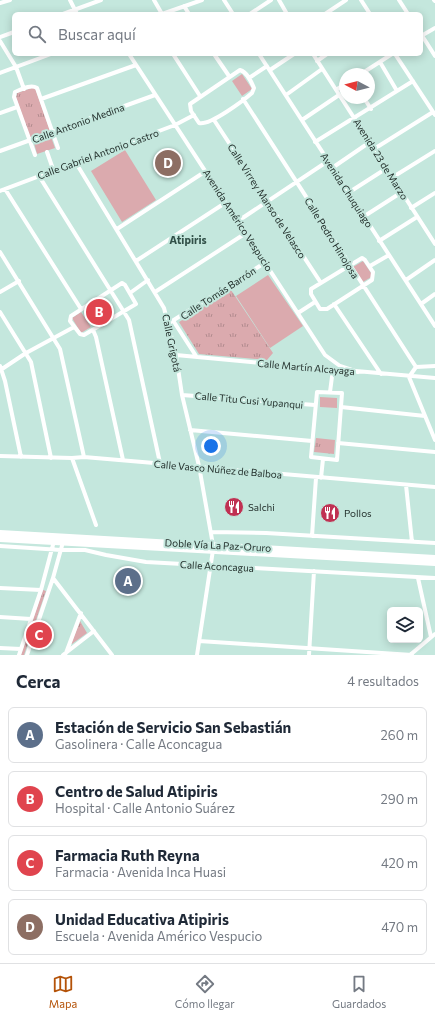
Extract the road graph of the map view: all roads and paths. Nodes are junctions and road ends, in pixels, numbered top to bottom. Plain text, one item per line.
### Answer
1 (10, 0) edge
2 (70, 0) edge
3 (95, 0) edge
4 (101, 0) edge
5 (154, 0) edge
6 (202, 0) edge
7 (224, 0) edge
8 (271, 0) edge
9 (346, 0) edge
10 (361, 0) edge
11 (399, 0) edge
12 (281, 1) edge
13 (189, 2) edge
14 (0, 4) edge
15 (88, 5) junction
16 (184, 6) junction
17 (76, 12) edge
18 (161, 12) edge
19 (168, 12) edge
20 (187, 12) edge
21 (232, 12) edge
22 (253, 12) edge
23 (286, 12) edge
24 (328, 12) edge
25 (369, 12) edge
26 (407, 12) edge
27 (435, 28) edge
28 (12, 33) edge
29 (423, 34) edge
30 (0, 37) edge
31 (423, 38) edge
32 (0, 41) edge
33 (46, 56) edge
34 (130, 56) edge
35 (174, 56) edge
36 (215, 56) edge
37 (260, 56) edge
38 (290, 56) edge
39 (314, 56) edge
40 (324, 56) edge
41 (390, 56) edge
42 (395, 56) edge
43 (435, 56) edge
44 (317, 61) junction
45 (380, 62) junction
46 (136, 65) junction
47 (16, 67) junction
48 (268, 68) junction
49 (370, 68) edge
50 (322, 69) junction
51 (0, 73) edge
52 (229, 76) junction
53 (249, 78) junction
54 (413, 82) junction
55 (339, 88) edge
56 (24, 89) junction
57 (336, 90) junction
58 (398, 91) junction
59 (155, 95) junction
60 (286, 95) junction
61 (339, 95) joint
62 (200, 96) junction
63 (41, 99) junction
64 (243, 99) junction
65 (345, 104) edge
66 (368, 104) edge
67 (17, 107) junction
68 (371, 109) junction
69 (0, 113) edge
70 (434, 114) edge
71 (194, 115) junction
72 (355, 118) junction
73 (214, 120) junction
74 (302, 120) junction
75 (176, 125) junction
76 (53, 132) junction
77 (29, 140) junction
78 (316, 142) junction
79 (370, 142) junction
80 (58, 148) dead end
81 (374, 149) junction
82 (0, 151) edge
83 (435, 151) edge
84 (47, 152) dead end
85 (35, 155) dead end
86 (328, 161) junction
87 (76, 163) junction
88 (332, 168) junction
89 (386, 168) junction
90 (206, 171) junction
91 (54, 172) junction
92 (39, 176) junction
93 (393, 177) junction
94 (296, 181) junction
95 (5, 189) junction
96 (0, 190) edge
97 (402, 192) junction
98 (348, 193) junction
99 (435, 193) edge
100 (268, 201) junction
101 (226, 203) junction
102 (412, 208) junction
103 (364, 217) junction
104 (417, 217) junction
105 (238, 221) junction
106 (117, 229) junction
107 (246, 233) junction
108 (435, 234) edge
109 (430, 237) junction
110 (379, 241) junction
111 (435, 244) edge
112 (0, 252) edge
113 (389, 255) junction
114 (435, 260) edge
115 (136, 261) junction
116 (266, 262) junction
117 (349, 265) junction
118 (370, 266) junction
119 (19, 280) junction
120 (148, 280) junction
121 (406, 280) junction
122 (321, 283) junction
123 (362, 286) junction
124 (110, 290) junction
125 (0, 292) edge
126 (155, 292) junction
127 (130, 293) junction
128 (435, 294) edge
129 (315, 302) junction
130 (334, 304) junction
131 (421, 304) junction
132 (81, 309) junction
133 (0, 312) edge
134 (124, 312) junction
135 (298, 313) junction
136 (172, 323) junction
137 (435, 326) edge
138 (74, 327) junction
139 (93, 330) junction
140 (54, 338) junction
141 (26, 354) junction
142 (176, 354) junction
143 (196, 356) junction
144 (435, 366) edge
145 (1, 367) edge
146 (416, 367) junction
147 (332, 369) junction
148 (358, 372) junction
149 (381, 374) junction
150 (409, 377) junction
151 (435, 378) edge
152 (5, 382) junction
153 (0, 383) edge
154 (330, 392) junction
155 (182, 395) junction
156 (315, 405) junction
157 (341, 408) junction
158 (425, 416) junction
159 (190, 430) junction
160 (435, 440) edge
161 (312, 441) junction
162 (338, 444) junction
163 (435, 452) edge
164 (0, 456) edge
165 (21, 457) junction
166 (84, 457) junction
167 (51, 458) junction
168 (72, 458) junction
169 (323, 458) junction
170 (123, 460) junction
171 (160, 463) junction
172 (199, 466) junction
173 (318, 478) junction
174 (406, 485) junction
175 (435, 487) edge
176 (96, 525) dead end
177 (212, 532) junction
178 (0, 533) edge
179 (312, 536) junction
180 (0, 539) edge
181 (54, 539) junction
182 (63, 542) junction
183 (412, 542) junction
184 (435, 543) edge
185 (0, 546) edge
186 (213, 547) junction
187 (52, 549) junction
188 (61, 550) junction
189 (435, 558) edge
190 (435, 562) edge
191 (211, 566) junction
192 (314, 571) junction
193 (53, 578) junction
194 (418, 578) junction
195 (435, 578) edge
196 (42, 585) junction
197 (50, 587) junction
198 (0, 588) edge
199 (41, 590) junction
200 (81, 613) junction
201 (0, 617) edge
202 (31, 619) junction
203 (94, 631) junction
204 (433, 636) edge
205 (199, 641) junction
206 (309, 647) junction
207 (0, 648) edge
208 (21, 649) junction
209 (362, 653) edge
210 (64, 654) edge
211 (18, 655) edge
212 (27, 655) edge
213 (111, 655) edge
214 (197, 655) edge
215 (308, 655) edge
216 (411, 655) edge

1 - 14 street
2 - 17 street
3 - 15 street
4 - 15 street
5 - 18 street
6 - 13 street
7 - 21 street
8 - 22 street
9 - 24 street
10 - 25 street
11 - 26 street
12 - 23 street
13 - 16 street
15 - 17 street
16 - 19 street
16 - 20 street
27 - 29 street
28 - 30 street
31 - 43 street
32 - 47 street
33 - 47 street
34 - 46 street, Avenida Américo Vespucio
35 - 62 street
36 - 52 street
37 - 48 street, Avenida Chuquiago
38 - 48 street
39 - 44 street, Avenida 23 de Marzo
40 - 44 street
41 - 45 street
42 - 54 street
44 - 50 street, Avenida 23 de Marzo
45 - 49 street
45 - 58 street
46 - 59 street, Avenida Américo Vespucio
46 - 63 street
47 - 51 street
47 - 56 street
48 - 53 street
48 - 60 street, Avenida Chuquiago
50 - 57 street, Avenida 23 de Marzo
50 - 60 street
52 - 53 street
52 - 62 street
53 - 64 street
54 - 58 street
54 - 70 street
55 - 57 street
56 - 63 street
56 - 67 street
57 - 61 street, Avenida 23 de Marzo
58 - 68 street
59 - 75 street, Avenida Américo Vespucio
59 - 76 street, Calle Antonio Medina
60 - 74 street, Avenida Chuquiago
61 - 74 street
62 - 71 street
63 - 76 street
64 - 73 street
64 - 94 street, Calle Pedro Hinojosa
65 - 72 street, Avenida 23 de Marzo
66 - 68 street
67 - 69 street
67 - 77 street
68 - 72 street
70 - 81 street
71 - 73 street
71 - 75 street, Calle Gabriel Antonio Castro
72 - 78 street
72 - 79 street, Avenida 23 de Marzo
73 - 100 street, Calle Virrey Manso de Velasco
74 - 78 street, Avenida Chuquiago
75 - 87 street, Calle Gabriel Antonio Castro
75 - 90 street, Avenida Américo Vespucio
76 - 77 street, Calle Antonio Medina
76 - 80 street
77 - 82 street, Calle Antonio Medina
77 - 85 street
78 - 86 street, Avenida Chuquiago
79 - 81 street, Avenida 23 de Marzo
79 - 88 street
81 - 89 street, Avenida 23 de Marzo
83 - 93 street
84 - 91 street
86 - 88 street, Avenida Chuquiago
86 - 94 street
87 - 91 street, Calle Gabriel Antonio Castro
87 - 106 street, Calle Grigotá
88 - 98 street, Avenida Chuquiago
89 - 93 street, Avenida 23 de Marzo
89 - 98 street
90 - 101 street, Avenida Américo Vespucio
90 - 106 street
91 - 92 street, Calle Gabriel Antonio Castro
92 - 95 street, Calle Gabriel Antonio Castro
92 - 124 street
93 - 97 street, Avenida 23 de Marzo
94 - 100 street
94 - 117 street, Calle Pedro Hinojosa
95 - 96 street, Calle Gabriel Antonio Castro
95 - 132 street
97 - 102 street, Avenida 23 de Marzo
97 - 103 street
98 - 103 street, Avenida Chuquiago
99 - 102 street
100 - 105 street
100 - 122 street, Calle Virrey Manso de Velasco
101 - 105 street, Avenida Américo Vespucio
101 - 115 street
102 - 104 street, Avenida 23 de Marzo
103 - 110 street, Avenida Chuquiago
104 - 109 street, Avenida 23 de Marzo
104 - 110 street
105 - 107 street, Avenida Américo Vespucio
106 - 115 street, Calle Grigotá
107 - 116 street, Avenida Américo Vespucio
107 - 126 street
108 - 109 street
109 - 111 street, Avenida 23 de Marzo
110 - 113 street, Avenida Chuquiago
112 - 119 street
113 - 118 street
113 - 121 street, Avenida Chuquiago
114 - 121 street
115 - 120 street, Calle Grigotá
116 - 135 street, Avenida Américo Vespucio
116 - 136 street, Calle Tomás Barrón
117 - 118 street
117 - 122 street
117 - 123 street, Calle Pedro Hinojosa
118 - 123 street
119 - 125 street
119 - 140 street
120 - 126 street, Calle Grigotá
120 - 127 street
121 - 131 street, Avenida Chuquiago
122 - 129 street
123 - 130 street
123 - 146 street, Calle Pedro Hinojosa
124 - 127 street
124 - 132 street
124 - 134 street
126 - 136 street, Calle Grigotá
127 - 134 street
128 - 131 street
129 - 130 street
129 - 135 street
130 - 149 street
131 - 137 street, Avenida Chuquiago
132 - 138 street
133 - 141 street
134 - 139 street
134 - 171 street
135 - 148 street, Avenida Américo Vespucio
136 - 142 street, Calle Grigotá
136 - 143 street
138 - 139 street
138 - 140 street
139 - 170 street
140 - 141 street
140 - 166 street
141 - 145 street
141 - 167 street
142 - 143 street, Calle Martín Alcayaga
142 - 155 street, Calle Grigotá
143 - 147 street, Calle Martín Alcayaga
144 - 146 street
145 - 152 street
146 - 150 street
147 - 148 street, Calle Martín Alcayaga
147 - 154 street
148 - 149 street, Calle Martín Alcayaga
149 - 150 street, Calle Martín Alcayaga
150 - 151 street, Calle Martín Alcayaga
150 - 158 street
152 - 153 street
152 - 165 street
154 - 156 street
154 - 157 street
155 - 156 street, Calle Titu Cusi Yupanqui
155 - 159 street, Calle Grigotá
156 - 161 street
157 - 158 street
157 - 162 street
158 - 160 street
159 - 161 street
159 - 172 street, Calle Grigotá
161 - 169 street
162 - 163 street
162 - 169 street
164 - 165 street, Calle Vasco Núñez de Balboa
165 - 167 street, Calle Vasco Núñez de Balboa
166 - 168 street, Calle Vasco Núñez de Balboa
166 - 170 street, Calle Vasco Núñez de Balboa
167 - 168 street, Calle Vasco Núñez de Balboa
168 - 176 street
169 - 173 street
170 - 171 street, Calle Vasco Núñez de Balboa
171 - 172 street, Calle Vasco Núñez de Balboa
172 - 173 street, Calle Vasco Núñez de Balboa
172 - 177 street, Calle Grigotá
173 - 174 street, Calle Vasco Núñez de Balboa
173 - 179 street
174 - 175 street, Calle Vasco Núñez de Balboa
174 - 183 street
177 - 179 street
177 - 186 street, Calle Grigotá
178 - 181 highway, Doble Vía La Paz-Oruro
179 - 183 street
180 - 181 highway, Doble Vía La Paz-Oruro
181 - 182 highway, Doble Vía La Paz-Oruro
181 - 186 highway, Doble Vía La Paz-Oruro
181 - 187 street
182 - 186 highway, Doble Vía La Paz-Oruro
182 - 188 street
183 - 184 street
185 - 187 street, Calle Aconcagua
186 - 189 highway, Doble Vía La Paz-Oruro
186 - 190 highway, Doble Vía La Paz-Oruro
186 - 191 street, Calle Grigotá
187 - 188 street, Calle Aconcagua
187 - 196 street
188 - 191 street, Calle Aconcagua
188 - 193 street
191 - 192 street, Calle Aconcagua
191 - 205 street, Calle Grigotá
192 - 194 street, Calle Aconcagua
192 - 206 street
193 - 197 street
193 - 200 street
194 - 195 street, Calle Aconcagua
194 - 204 street
196 - 197 street
196 - 199 street
197 - 212 street
198 - 199 street
199 - 202 street
200 - 203 street
200 - 210 street
201 - 202 street
202 - 208 street
203 - 210 street
203 - 213 street
204 - 216 street
205 - 206 street
205 - 214 street, Calle Grigotá
206 - 209 street
206 - 215 street
207 - 208 street
208 - 211 street
209 - 216 street

